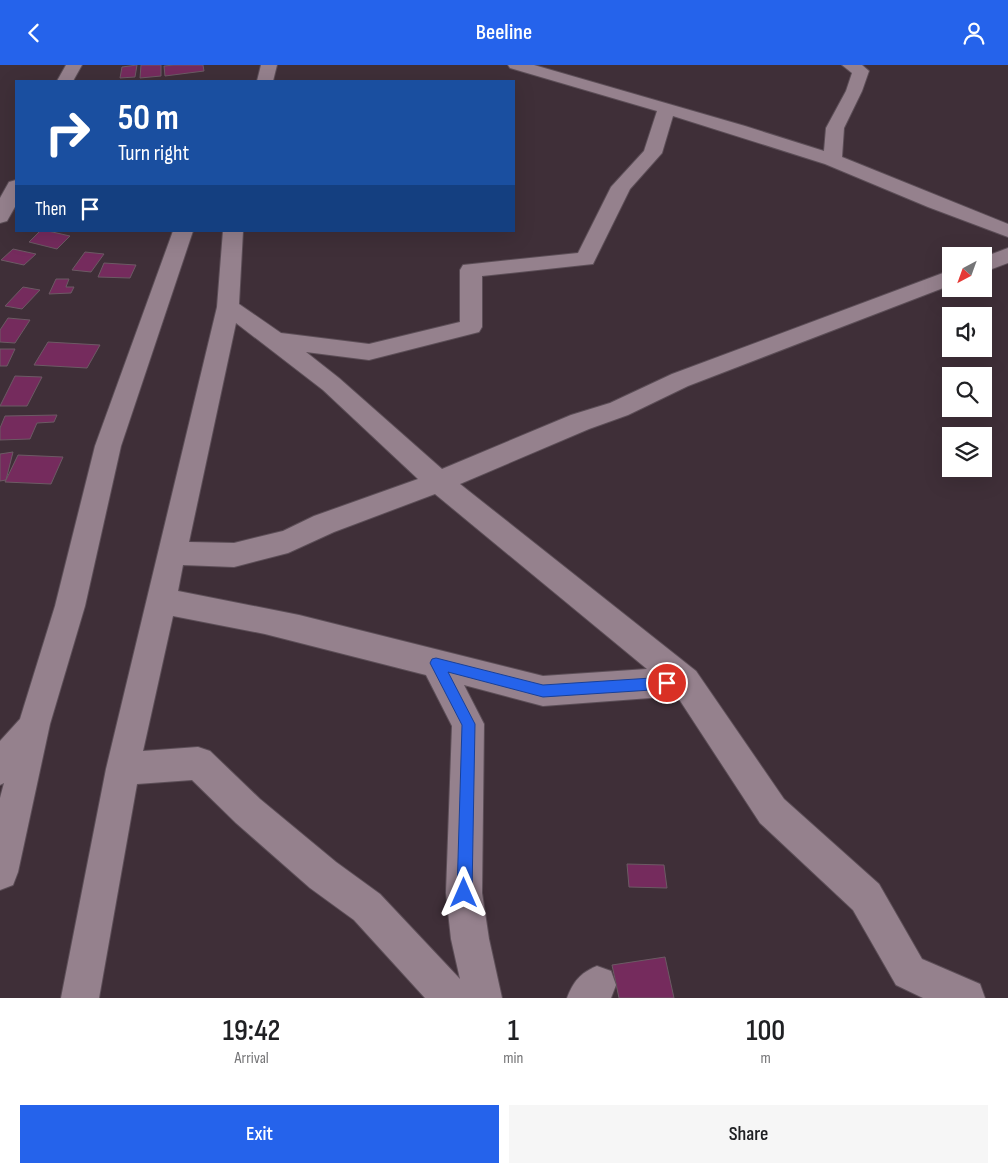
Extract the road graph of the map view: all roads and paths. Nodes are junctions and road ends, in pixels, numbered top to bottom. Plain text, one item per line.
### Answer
1 (74, 65) edge
2 (269, 65) edge
3 (516, 65) edge
4 (850, 65) edge
5 (66, 80) edge
6 (265, 80) edge
7 (666, 109) junction
8 (832, 159) junction
9 (15, 188) edge
10 (0, 217) edge
11 (1008, 231) edge
12 (183, 232) edge
13 (233, 232) edge
14 (1008, 255) edge
15 (992, 262) edge
16 (942, 280) edge
17 (228, 307) junction
18 (274, 340) junction
19 (439, 482) junction
20 (172, 553) junction
21 (161, 601) junction
22 (436, 663) junction
23 (685, 681) junction
24 (34, 724) junction
25 (0, 768) edge
26 (123, 769) junction
27 (0, 872) edge
28 (80, 998) edge
29 (451, 998) edge
30 (483, 998) edge
31 (966, 998) edge

1 - 5 street
2 - 6 street
3 - 7 street
4 - 8 street
7 - 8 street
7 - 18 street
8 - 11 street
9 - 10 street
12 - 24 street
13 - 17 street
14 - 15 street
16 - 19 street
17 - 18 street
17 - 20 street
18 - 19 street
19 - 20 street
19 - 23 street
20 - 21 street
21 - 22 street
21 - 26 street
22 - 23 street
22 - 30 street
23 - 31 street
24 - 25 street
24 - 27 street
26 - 28 street
26 - 29 street

